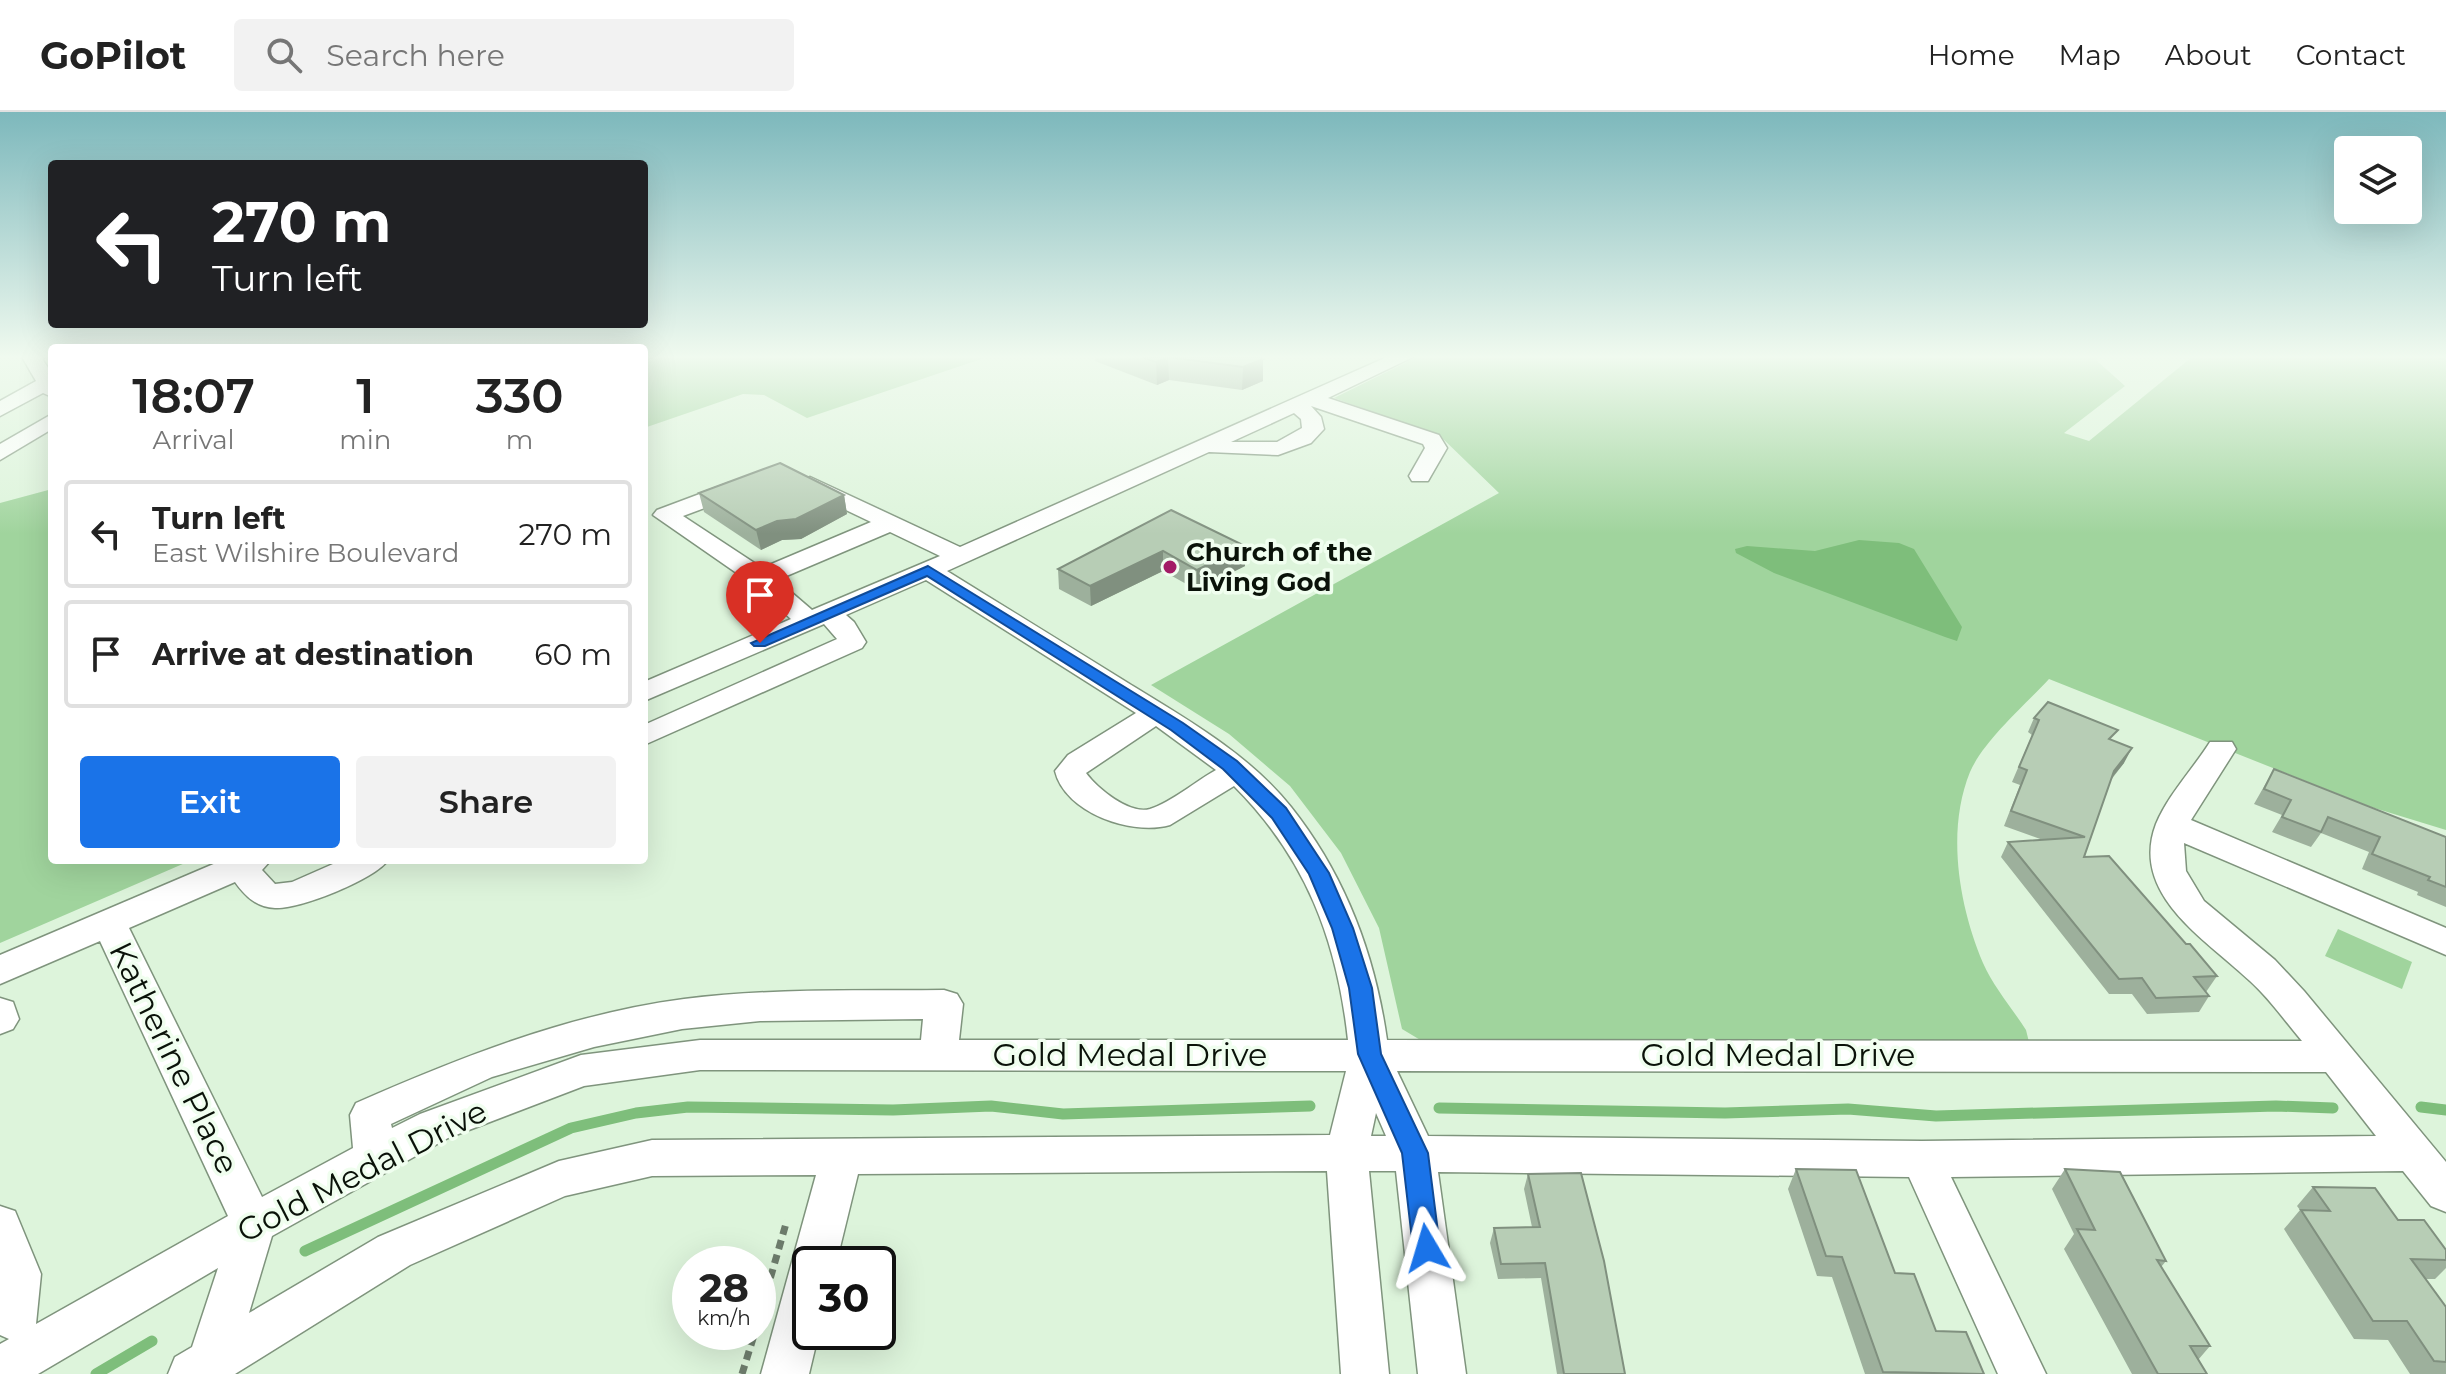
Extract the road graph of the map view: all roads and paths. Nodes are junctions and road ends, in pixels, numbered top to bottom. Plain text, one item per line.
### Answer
1 (1268, 416) edge
2 (1310, 416) edge
3 (1351, 416) edge
4 (48, 423) edge
5 (1203, 445) junction
6 (0, 453) edge
7 (793, 475) edge
8 (1420, 476) dead end
9 (754, 481) edge
10 (890, 523) junction
11 (960, 556) junction
12 (928, 570) junction
13 (760, 578) junction
14 (818, 617) junction
15 (648, 690) edge
16 (1156, 713) junction
17 (648, 734) edge
18 (2221, 749) dead end
19 (1236, 771) junction
20 (2172, 825) junction
21 (245, 864) edge
22 (248, 864) edge
23 (362, 864) edge
24 (108, 922) junction
25 (2446, 942) edge
26 (0, 970) edge
27 (0, 1012) edge
28 (0, 1019) edge
29 (1369, 1054) junction
30 (2336, 1057) junction
31 (1347, 1153) junction
32 (1415, 1153) junction
33 (2414, 1153) junction
34 (841, 1159) junction
35 (1922, 1159) junction
36 (2446, 1193) edge
37 (788, 1217) dead end
38 (0, 1225) edge
39 (254, 1225) junction
40 (819, 1246) edge
41 (776, 1259) edge
42 (19, 1330) edge
43 (792, 1347) edge
44 (749, 1350) edge
45 (0, 1370) edge
46 (204, 1370) edge
47 (742, 1374) edge
48 (785, 1374) edge
49 (1365, 1374) edge
50 (1442, 1374) edge
51 (2022, 1374) edge

1 - 5 street
2 - 5 street
3 - 8 street
4 - 6 street
5 - 11 street
7 - 10 street
9 - 13 street
10 - 11 street
10 - 13 street
11 - 12 street
12 - 14 street
12 - 16 street
13 - 14 street
14 - 15 street
14 - 17 street
16 - 19 street
16 - 19 street
18 - 20 street
19 - 29 street
20 - 25 street
20 - 30 street
21 - 24 street
22 - 23 street
24 - 26 street
24 - 39 street, Katherine Place
27 - 28 street
29 - 30 street, Gold Medal Drive
29 - 31 street
29 - 32 street
29 - 39 street, Gold Medal Drive
30 - 33 street
31 - 32 street
31 - 34 street
31 - 49 street
32 - 35 street
32 - 50 street
33 - 35 street
33 - 36 street
34 - 40 street
34 - 46 street
35 - 51 street
37 - 41 path
38 - 42 street
39 - 42 street, Gold Medal Drive
39 - 46 street
42 - 45 street, Gold Medal Drive
43 - 48 street
44 - 47 path

